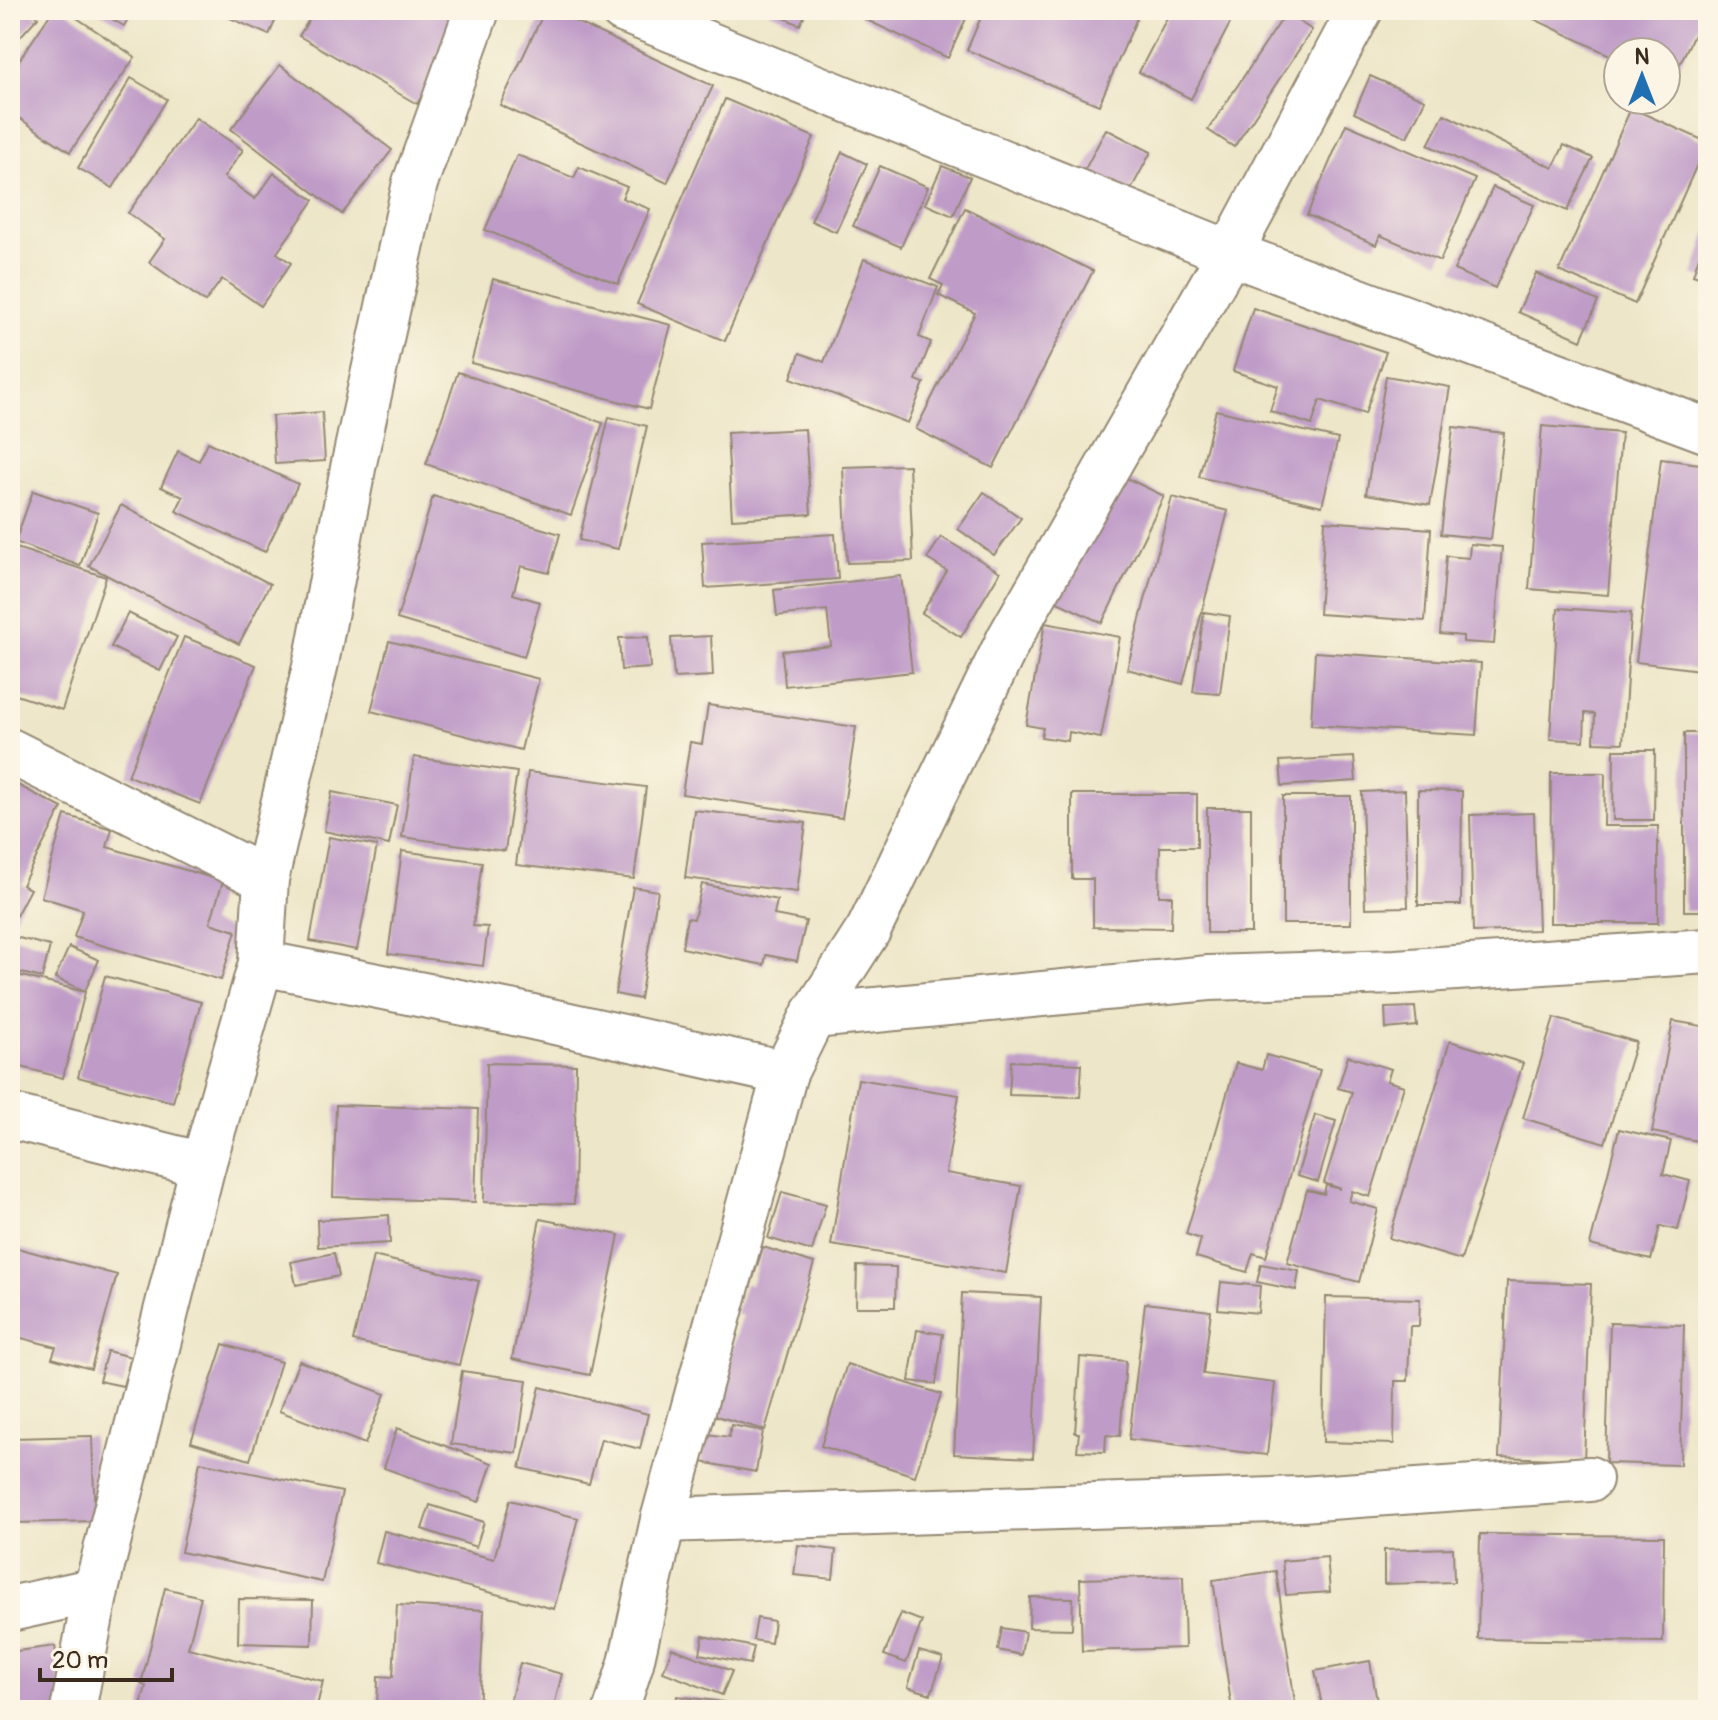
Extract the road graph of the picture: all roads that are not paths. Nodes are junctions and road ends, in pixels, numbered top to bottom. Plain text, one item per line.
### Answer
1 (477, 10) edge
2 (623, 10) edge
3 (1360, 10) edge
4 (1230, 253) junction
5 (1708, 431) edge
6 (10, 751) edge
7 (266, 879) junction
8 (1708, 951) edge
9 (261, 963) junction
10 (813, 1016) junction
11 (785, 1073) junction
12 (10, 1116) edge
13 (203, 1165) junction
14 (1590, 1479) dead end
15 (663, 1520) junction
16 (96, 1590) junction
17 (10, 1609) edge
18 (73, 1710) edge
19 (616, 1710) edge

1 - 7 street
2 - 4 street
3 - 4 street
4 - 5 street
4 - 10 street
6 - 7 street
7 - 9 street
8 - 10 street
9 - 11 street
9 - 13 street
10 - 11 street
11 - 15 street
12 - 13 street
13 - 16 street
14 - 15 street
15 - 19 street
16 - 17 street
16 - 18 street

